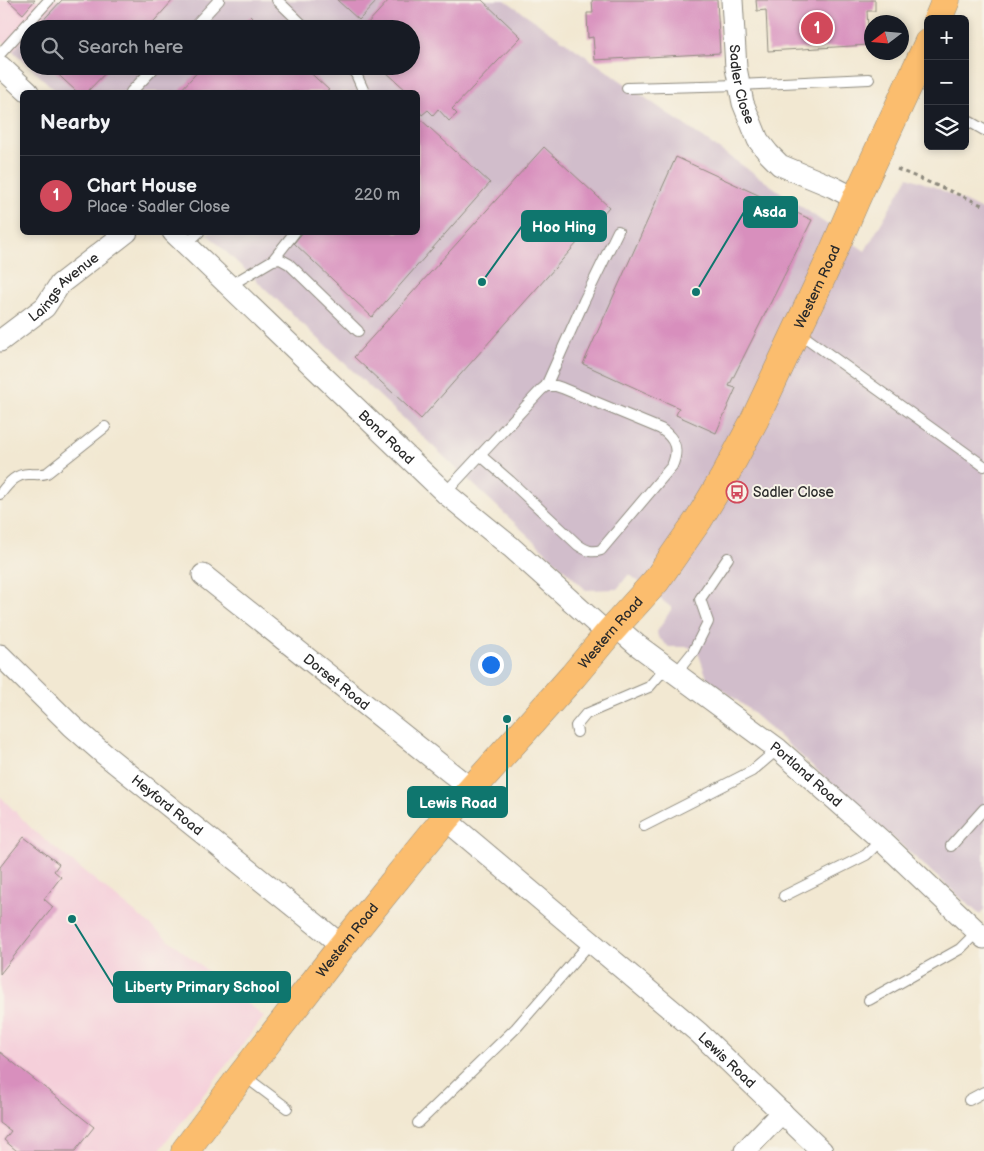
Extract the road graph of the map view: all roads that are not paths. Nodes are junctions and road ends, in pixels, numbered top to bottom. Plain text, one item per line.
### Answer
1 (49, 0) edge
2 (219, 0) edge
3 (277, 0) edge
4 (732, 0) edge
5 (946, 0) edge
6 (940, 15) edge
7 (31, 20) edge
8 (200, 20) edge
9 (298, 20) edge
10 (20, 32) edge
11 (0, 54) edge
12 (924, 55) edge
13 (0, 66) edge
14 (147, 75) edge
15 (356, 75) edge
16 (869, 79) dead end
17 (739, 85) junction
18 (627, 88) dead end
19 (26, 90) edge
20 (133, 90) edge
21 (363, 90) edge
22 (969, 121) edge
23 (984, 130) edge
24 (856, 199) junction
25 (618, 230) dead end
26 (123, 235) edge
27 (293, 235) edge
28 (186, 236) edge
29 (273, 260) junction
30 (230, 286) junction
31 (358, 331) dead end
32 (797, 331) junction
33 (0, 341) edge
34 (544, 388) junction
35 (104, 426) dead end
36 (480, 455) junction
37 (984, 466) edge
38 (445, 492) junction
39 (0, 494) edge
40 (728, 558) dead end
41 (203, 575) dead end
42 (611, 630) junction
43 (0, 655) edge
44 (671, 669) junction
45 (577, 732) dead end
46 (778, 749) junction
47 (471, 790) junction
48 (984, 809) edge
49 (445, 819) junction
50 (644, 826) dead end
51 (881, 840) junction
52 (951, 846) dead end
53 (784, 896) dead end
54 (981, 935) edge
55 (592, 942) junction
56 (342, 946) junction
57 (869, 1000) dead end
58 (242, 1075) junction
59 (984, 1092) edge
60 (969, 1100) dead end
61 (287, 1108) dead end
62 (782, 1112) junction
63 (418, 1123) dead end
64 (185, 1151) edge
65 (744, 1151) edge
66 (822, 1151) edge

1 - 7 lane
2 - 8 lane
3 - 9 lane
4 - 17 street, Sadler Close
5 - 6 main road
10 - 11 lane
12 - 24 main road, Western Road
13 - 19 street
14 - 20 lane
15 - 21 lane
16 - 17 lane
17 - 18 lane
17 - 24 street, Sadler Close
22 - 23 lane
24 - 32 main road, Western Road
25 - 34 lane
26 - 33 street, Laings Avenue
27 - 29 lane
28 - 30 street, Bond Road
29 - 30 lane
29 - 31 lane
30 - 38 street, Bond Road
32 - 37 lane
32 - 42 main road, Western Road
34 - 36 lane
34 - 36 lane
35 - 39 lane
36 - 38 lane
38 - 42 street, Bond Road
40 - 44 lane
41 - 47 street, Dorset Road
42 - 44 street, Portland Road
42 - 47 main road, Western Road
43 - 56 street, Heyford Road
44 - 45 lane
44 - 46 street, Portland Road
46 - 50 lane
46 - 51 street, Portland Road
47 - 49 main road, Western Road
48 - 52 lane
49 - 55 street, Lewis Road
49 - 56 main road, Western Road
51 - 53 lane
51 - 54 street, Portland Road
54 - 57 lane
55 - 62 street, Lewis Road
55 - 63 lane
56 - 58 main road, Western Road
58 - 61 lane
58 - 64 main road, Western Road
59 - 60 lane
62 - 65 street
62 - 66 street, Lewis Road

